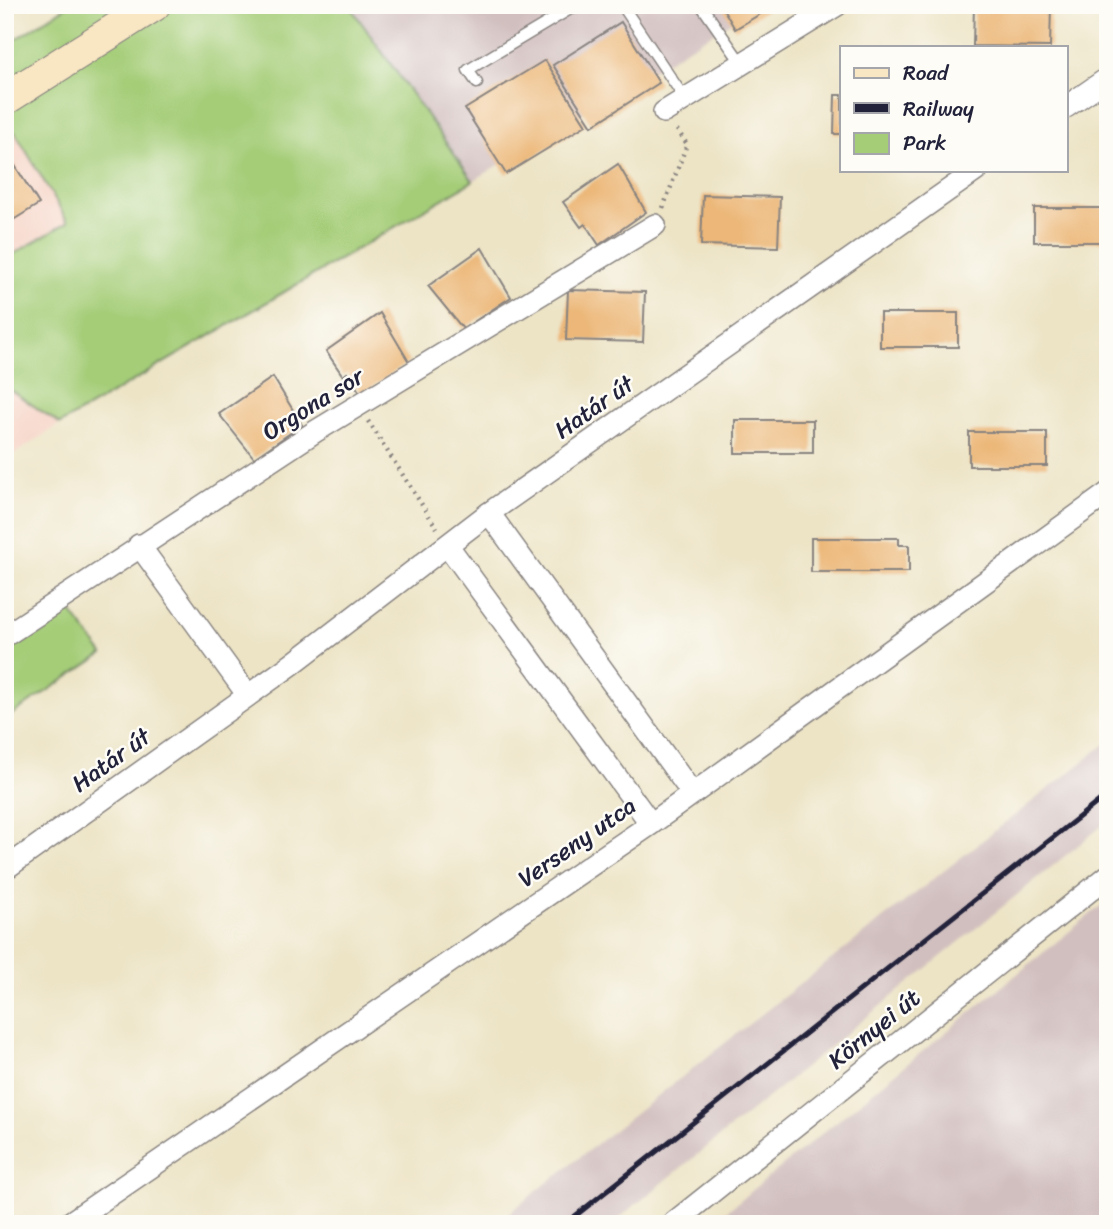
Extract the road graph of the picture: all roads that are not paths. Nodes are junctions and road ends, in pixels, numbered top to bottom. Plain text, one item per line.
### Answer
1 (154, 5) edge
2 (577, 5) edge
3 (622, 5) edge
4 (701, 5) edge
5 (837, 5) edge
6 (742, 64) junction
7 (1108, 78) edge
8 (477, 83) dead end
9 (5, 99) edge
10 (685, 99) junction
11 (1068, 106) edge
12 (664, 112) road end
13 (974, 172) edge
14 (655, 225) road end
15 (1108, 493) edge
16 (489, 513) junction
17 (139, 545) junction
18 (448, 546) junction
19 (5, 636) edge
20 (247, 694) junction
21 (692, 793) junction
22 (651, 824) junction
23 (5, 869) edge
24 (1108, 876) edge
25 (68, 1224) edge
26 (672, 1224) edge

1 - 9 main road
2 - 8 lane
3 - 10 lane
4 - 6 lane
5 - 6 street
6 - 10 street
7 - 11 street
10 - 12 street
13 - 16 street, Határ út
14 - 17 street, Orgona sor
15 - 21 street, Verseny utca
16 - 18 street, Határ út
16 - 21 street
17 - 19 street, Orgona sor
17 - 20 street
18 - 20 street, Határ út
18 - 22 street
20 - 23 street, Határ út
21 - 22 street, Verseny utca
22 - 25 street, Verseny utca
24 - 26 street, Környei út

